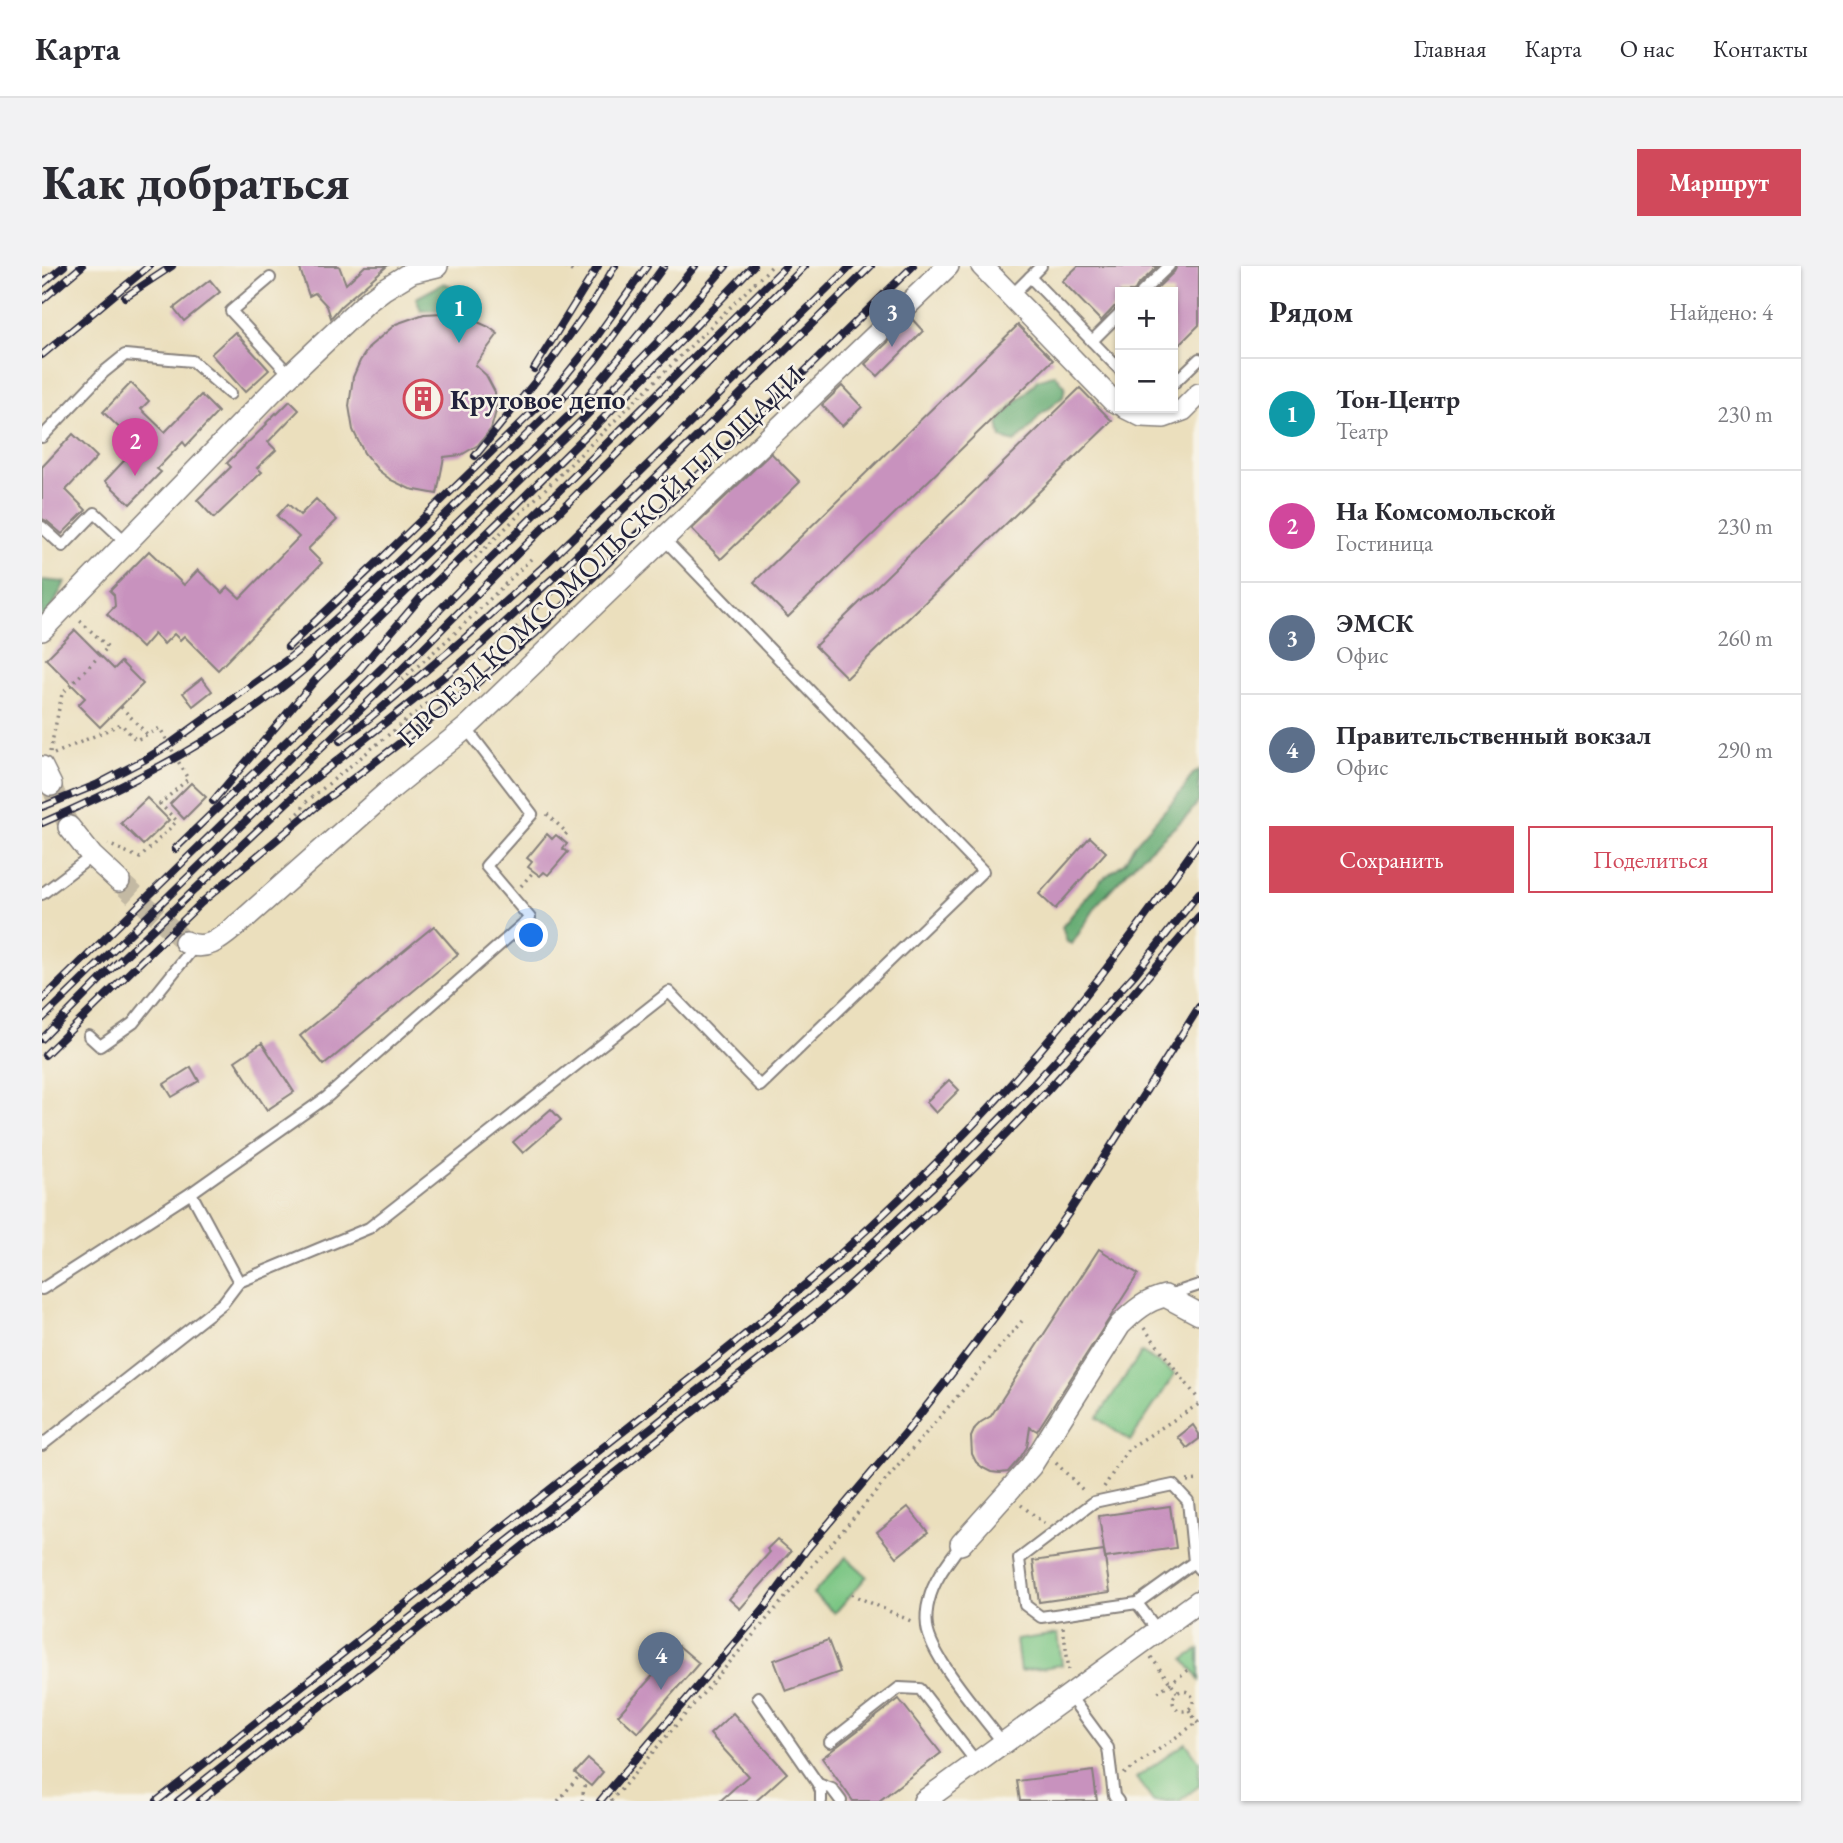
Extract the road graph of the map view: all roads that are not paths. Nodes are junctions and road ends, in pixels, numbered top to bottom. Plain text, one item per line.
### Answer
1 (437, 266) edge
2 (948, 266) edge
3 (982, 266) edge
4 (1041, 266) edge
5 (1169, 266) edge
6 (410, 269) edge
7 (1030, 277) junction
8 (270, 278) dead end
9 (1147, 287) edge
10 (1011, 296) junction
11 (1115, 318) edge
12 (1092, 341) junction
13 (1199, 359) edge
14 (1115, 365) edge
15 (289, 375) junction
16 (1178, 379) edge
17 (230, 394) dead end
18 (1199, 394) edge
19 (1115, 402) edge
20 (1178, 412) edge
21 (1136, 413) edge
22 (1174, 413) edge
23 (42, 438) edge
24 (42, 527) edge
25 (664, 539) junction
26 (126, 542) junction
27 (42, 630) edge
28 (466, 729) junction
29 (80, 842) joint
30 (119, 881) tunnel mouth
31 (42, 894) edge
32 (189, 945) joint
33 (89, 1036) dead end
34 (191, 1193) junction
35 (240, 1282) junction
36 (1199, 1285) edge
37 (42, 1289) edge
38 (1165, 1296) junction
39 (1199, 1314) edge
40 (42, 1445) edge
41 (961, 1544) joint
42 (1197, 1566) edge
43 (1199, 1601) edge
44 (1137, 1603) junction
45 (1158, 1631) junction
46 (1069, 1695) junction
47 (758, 1697) dead end
48 (830, 1742) dead end
49 (1003, 1743) junction
50 (977, 1763) junction
51 (818, 1784) junction
52 (821, 1801) edge
53 (841, 1801) edge
54 (924, 1801) edge
55 (1118, 1801) edge

1 - 6 street
2 - 25 street, ПРОЕЗД КОМСОМОЛЬСКОЙ ПЛОЩАДИ
3 - 10 street
4 - 7 lane
5 - 9 lane
6 - 15 street
7 - 10 lane
7 - 12 lane
8 - 15 lane
10 - 19 street
11 - 12 lane
12 - 14 lane
13 - 16 lane
15 - 26 street
17 - 23 lane
18 - 20 street
21 - 22 street
24 - 26 lane
25 - 28 street, ПРОЕЗД КОМСОМОЛЬСКОЙ ПЛОЩАДИ
25 - 35 lane
26 - 27 street
28 - 32 street, ПРОЕЗД КОМСОМОЛЬСКОЙ ПЛОЩАДИ
28 - 34 lane
29 - 30 street
29 - 31 lane
32 - 33 lane
34 - 35 lane
34 - 37 lane
35 - 40 lane
36 - 38 lane
38 - 39 street
38 - 41 street
41 - 49 lane
42 - 44 lane
42 - 44 lane
43 - 45 street
44 - 45 lane
45 - 46 street
46 - 49 street
46 - 55 lane
47 - 51 lane
48 - 50 lane
49 - 50 street
50 - 54 street
51 - 52 lane
51 - 53 lane

